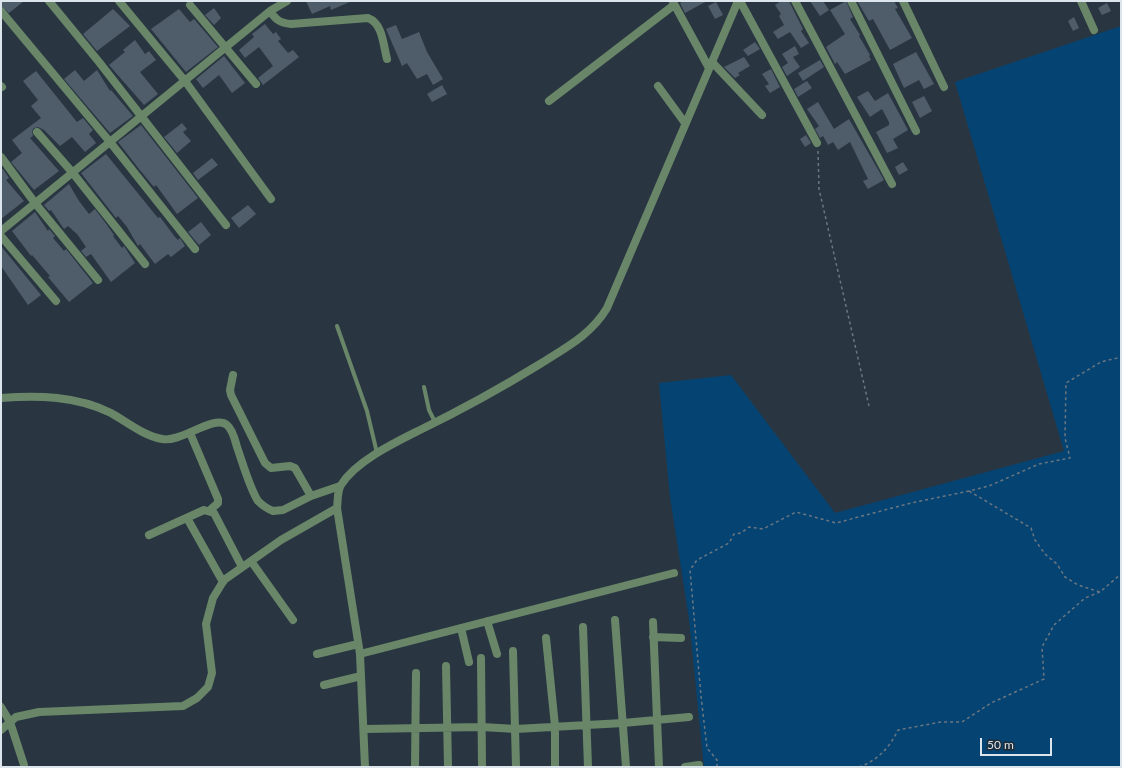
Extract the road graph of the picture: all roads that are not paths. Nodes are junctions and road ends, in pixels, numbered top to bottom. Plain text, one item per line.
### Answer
1 (49, 1) edge
2 (119, 1) edge
3 (287, 1) edge
4 (739, 1) edge
5 (795, 1) edge
6 (851, 1) edge
7 (903, 1) edge
8 (1081, 1) edge
9 (673, 3) edge
10 (190, 5) dead end
11 (1, 11) edge
12 (270, 11) junction
13 (1094, 30) dead end
14 (226, 47) junction
15 (387, 58) dead end
16 (710, 65) junction
17 (185, 81) junction
18 (256, 84) dead end
19 (658, 86) dead end
20 (944, 87) dead end
21 (549, 101) dead end
22 (762, 115) dead end
23 (142, 116) junction
24 (685, 123) junction
25 (916, 131) dead end
26 (37, 132) dead end
27 (110, 142) junction
28 (817, 143) road end
29 (1, 157) edge
30 (72, 172) junction
31 (892, 184) dead end
32 (270, 199) dead end
33 (35, 203) junction
34 (226, 225) dead end
35 (1, 231) edge
36 (1, 236) edge
37 (195, 249) dead end
38 (145, 264) dead end
39 (98, 280) dead end
40 (56, 301) dead end
41 (337, 326) dead end
42 (233, 375) dead end
43 (424, 387) dead end
44 (1, 398) edge
45 (435, 423) junction
46 (190, 434) junction
47 (377, 454) junction
48 (340, 486) junction
49 (311, 496) junction
50 (337, 508) junction
51 (209, 511) junction
52 (187, 518) junction
53 (149, 535) dead end
54 (251, 561) junction
55 (242, 567) junction
56 (674, 573) dead end
57 (223, 582) junction
58 (293, 620) dead end
59 (615, 620) dead end
60 (487, 621) junction
61 (653, 622) dead end
62 (583, 627) dead end
63 (461, 628) junction
64 (654, 637) junction
65 (546, 638) dead end
66 (681, 638) dead end
67 (358, 644) junction
68 (513, 651) dead end
69 (317, 654) dead end
70 (360, 654) junction
71 (497, 654) dead end
72 (481, 658) dead end
73 (469, 662) dead end
74 (446, 666) dead end
75 (416, 673) dead end
76 (362, 676) junction
77 (324, 685) dead end
78 (1, 707) edge
79 (689, 717) dead end
80 (656, 721) junction
81 (10, 722) junction
82 (623, 723) junction
83 (587, 724) junction
84 (555, 726) junction
85 (482, 727) junction
86 (416, 728) junction
87 (447, 728) junction
88 (365, 729) junction
89 (516, 729) junction
90 (1, 730) edge
91 (24, 765) dead end
92 (699, 765) dead end
93 (365, 767) edge
94 (414, 767) edge
95 (448, 767) edge
96 (482, 767) edge
97 (516, 767) edge
98 (555, 767) edge
99 (588, 767) edge
100 (626, 767) edge
101 (658, 767) edge
102 (685, 767) edge

1 - 23 street
2 - 17 street
3 - 12 street
4 - 16 street
4 - 28 street
5 - 31 street
6 - 25 street
7 - 20 street
8 - 13 street
9 - 16 street
9 - 21 street
10 - 14 street
11 - 27 street
12 - 14 street
12 - 15 street
14 - 17 street
14 - 18 street
16 - 22 street
16 - 24 street
17 - 23 street
17 - 32 street
19 - 24 street
23 - 27 street
23 - 34 street
24 - 45 street
26 - 30 street
27 - 30 street
27 - 37 street
29 - 33 street
30 - 33 street
30 - 38 street
33 - 35 street
33 - 39 street
36 - 40 street
41 - 47 lane
42 - 49 street
43 - 45 lane
44 - 46 street
45 - 47 street
46 - 49 street
46 - 51 street
47 - 48 street
48 - 49 street
48 - 50 street
50 - 54 street
50 - 67 street
51 - 52 street
51 - 55 street
52 - 53 street
52 - 57 street
54 - 55 street
54 - 58 street
55 - 57 street
56 - 60 street
57 - 81 street
59 - 82 street
60 - 63 street
60 - 71 street
61 - 64 street
62 - 83 street
63 - 70 street
63 - 73 street
64 - 66 street
64 - 80 street
65 - 84 street
67 - 69 street
67 - 70 street
68 - 89 street
70 - 76 street
72 - 85 street
74 - 87 street
75 - 86 street
76 - 77 street
76 - 88 street
78 - 81 street
79 - 80 street
80 - 82 street
80 - 101 street
81 - 90 street
81 - 91 street
82 - 83 street
82 - 100 street
83 - 84 street
83 - 99 street
84 - 89 street
84 - 98 street
85 - 87 street
85 - 89 street
85 - 96 street
86 - 87 street
86 - 88 street
86 - 94 street
87 - 95 street
88 - 93 street
89 - 97 street
92 - 102 street

